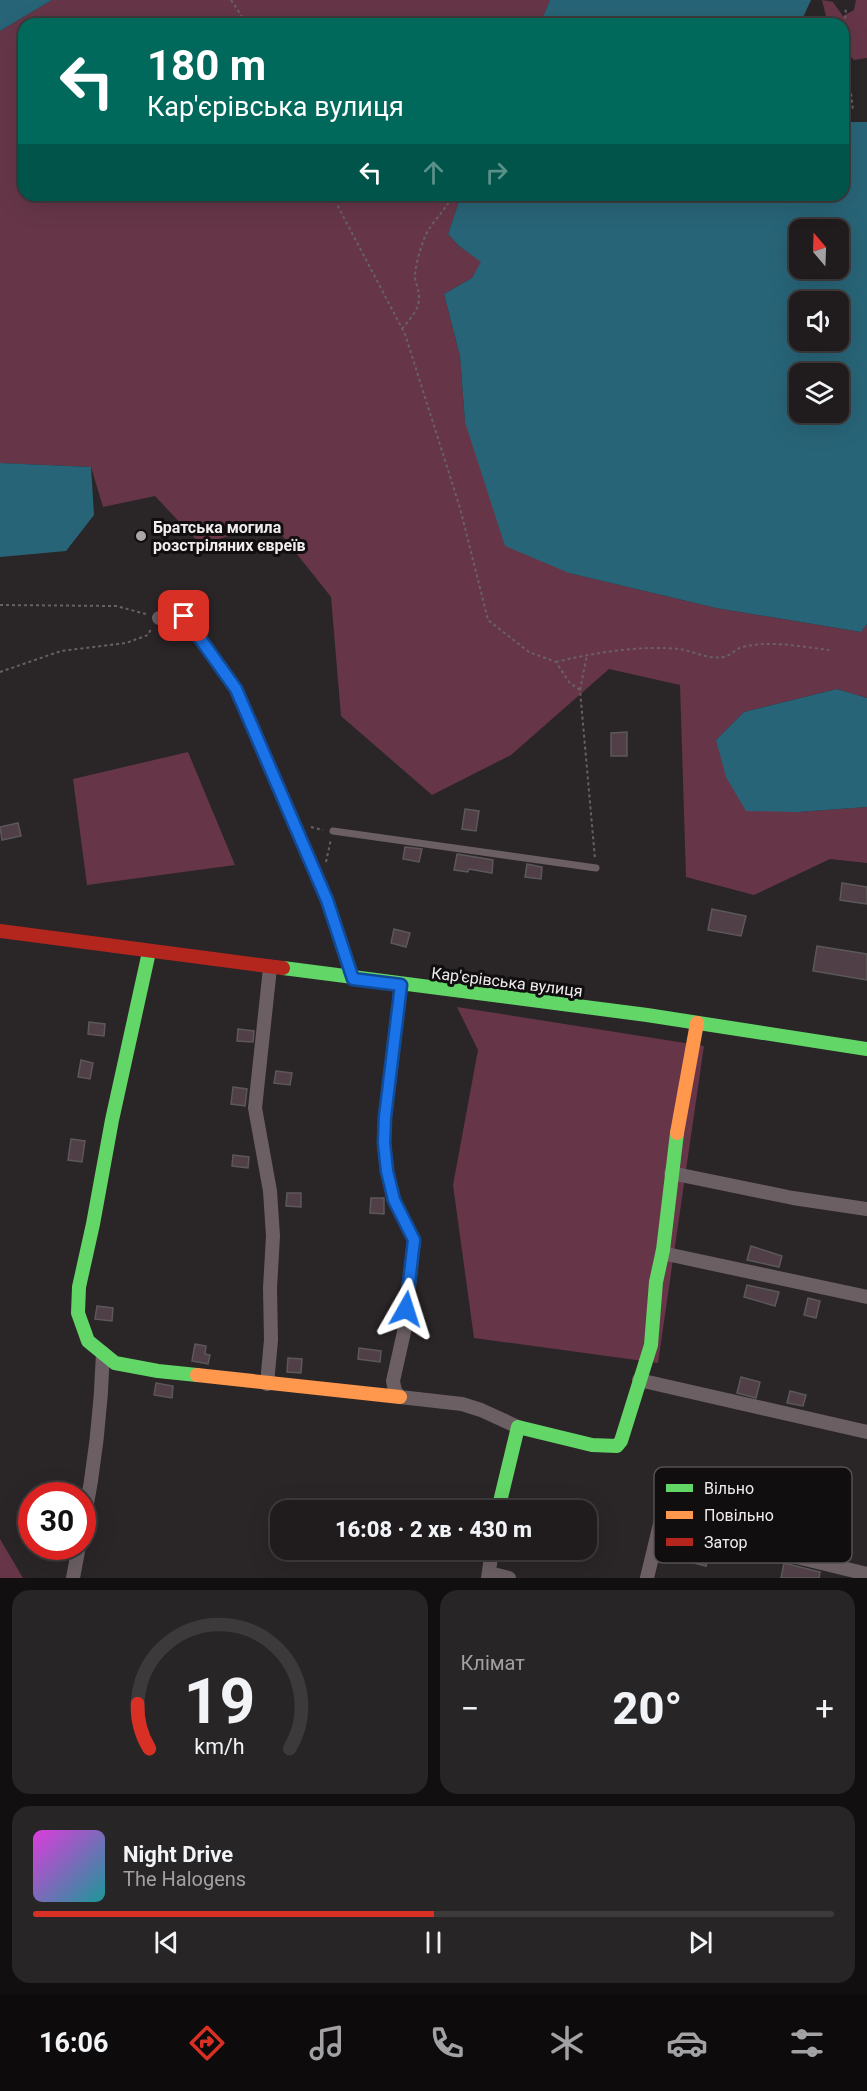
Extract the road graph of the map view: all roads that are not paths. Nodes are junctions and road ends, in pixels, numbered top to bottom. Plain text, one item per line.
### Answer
1 (159, 618) road end
2 (333, 831) road end
3 (596, 868) road end
4 (0, 931) edge
5 (149, 952) junction
6 (270, 968) junction
7 (353, 979) junction
8 (401, 985) junction
9 (697, 1023) junction
10 (867, 1049) edge
11 (671, 1173) junction
12 (867, 1209) edge
13 (662, 1253) junction
14 (867, 1297) edge
15 (104, 1353) junction
16 (639, 1380) junction
17 (267, 1384) junction
18 (400, 1397) junction
19 (518, 1427) junction
20 (867, 1432) edge
21 (92, 1482) edge
22 (500, 1500) edge
23 (654, 1549) edge
24 (76, 1560) edge
25 (490, 1560) edge
26 (821, 1563) edge
27 (867, 1574) edge
28 (488, 1576) edge
29 (73, 1578) edge
30 (509, 1578) edge
31 (647, 1578) edge

1 - 7 street
2 - 3 lane
4 - 5 street, Кар'єрівська вулиця
5 - 6 street, Кар'єрівська вулиця
5 - 15 street
6 - 7 street, Кар'єрівська вулиця
6 - 17 street
7 - 8 street, Кар'єрівська вулиця
8 - 9 street, Кар'єрівська вулиця
8 - 18 street
9 - 10 street, Кар'єрівська вулиця
9 - 11 street
11 - 12 street
11 - 13 street
13 - 14 street
13 - 16 street
15 - 17 street
15 - 21 street
16 - 19 street
16 - 20 street
17 - 18 street
18 - 19 street
19 - 22 street
23 - 31 street
24 - 29 street
25 - 28 street
26 - 27 street
28 - 30 street

